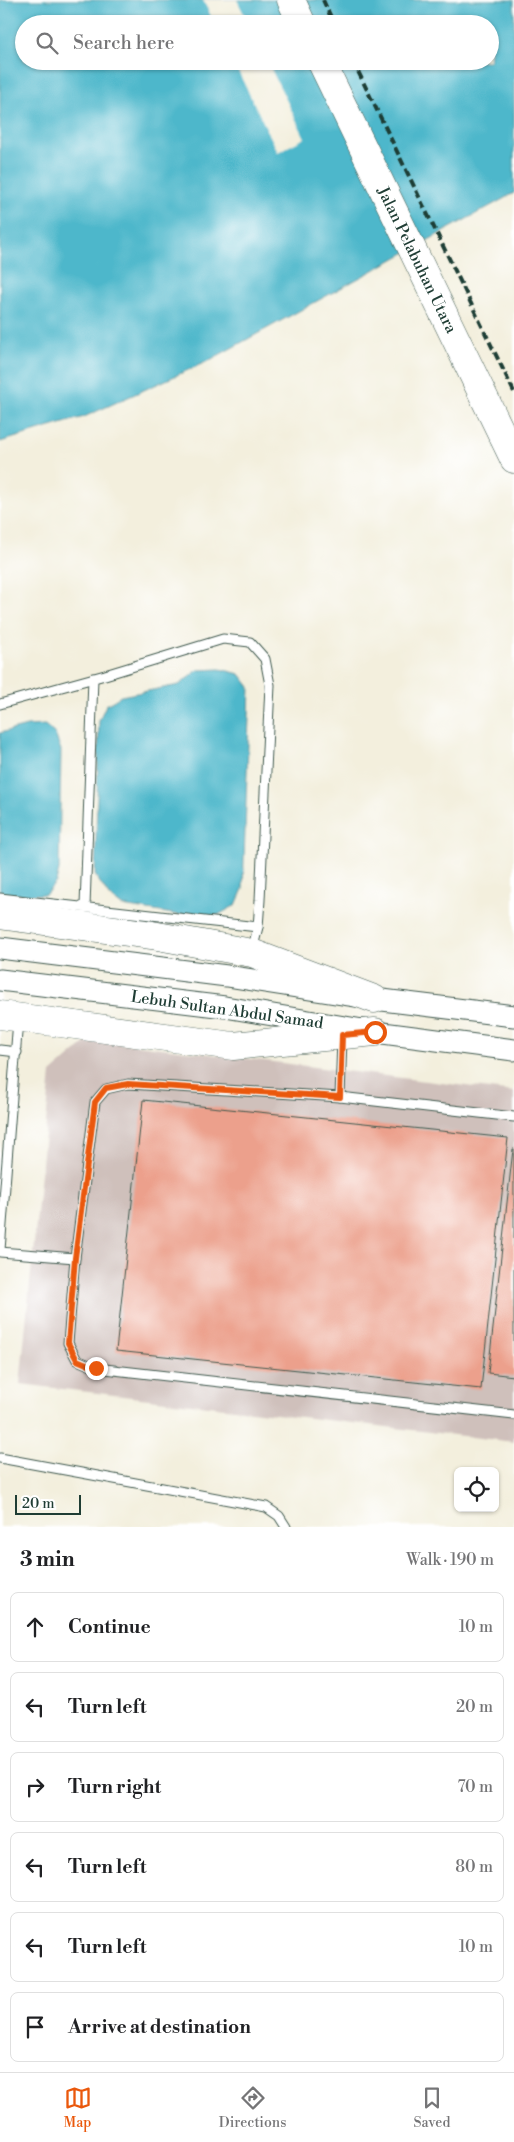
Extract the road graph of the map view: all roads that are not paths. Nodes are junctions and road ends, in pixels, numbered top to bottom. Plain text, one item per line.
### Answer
1 (291, 0) edge
2 (298, 15) edge
3 (325, 70) edge
4 (514, 459) edge
5 (93, 678) junction
6 (0, 704) edge
7 (0, 898) edge
8 (85, 907) junction
9 (0, 915) edge
10 (255, 940) junction
11 (0, 948) edge
12 (0, 980) edge
13 (374, 999) junction
14 (9, 1016) edge
15 (514, 1016) edge
16 (375, 1032) junction
17 (342, 1035) junction
18 (0, 1050) edge
19 (514, 1050) edge
20 (17, 1052) junction
21 (340, 1097) junction
22 (514, 1117) edge
23 (0, 1251) edge
24 (75, 1258) junction
25 (514, 1415) edge
26 (0, 1458) edge
27 (286, 1527) edge

1 - 2 main road
3 - 4 main road, Jalan Pelabuhan Utara
5 - 6 lane
5 - 8 lane
5 - 10 lane
7 - 8 lane
8 - 10 lane
9 - 10 main road
10 - 13 main road
11 - 13 street, Lebuh Sultan Abdul Samad
12 - 16 street, Lebuh Sultan Abdul Samad
13 - 15 street, Lebuh Sultan Abdul Samad
14 - 17 main road
14 - 20 lane
16 - 17 main road
16 - 19 street, Lebuh Sultan Abdul Samad
17 - 21 lane
18 - 20 lane
20 - 23 lane
21 - 22 lane
21 - 24 lane
23 - 24 lane
24 - 25 lane
26 - 27 lane

